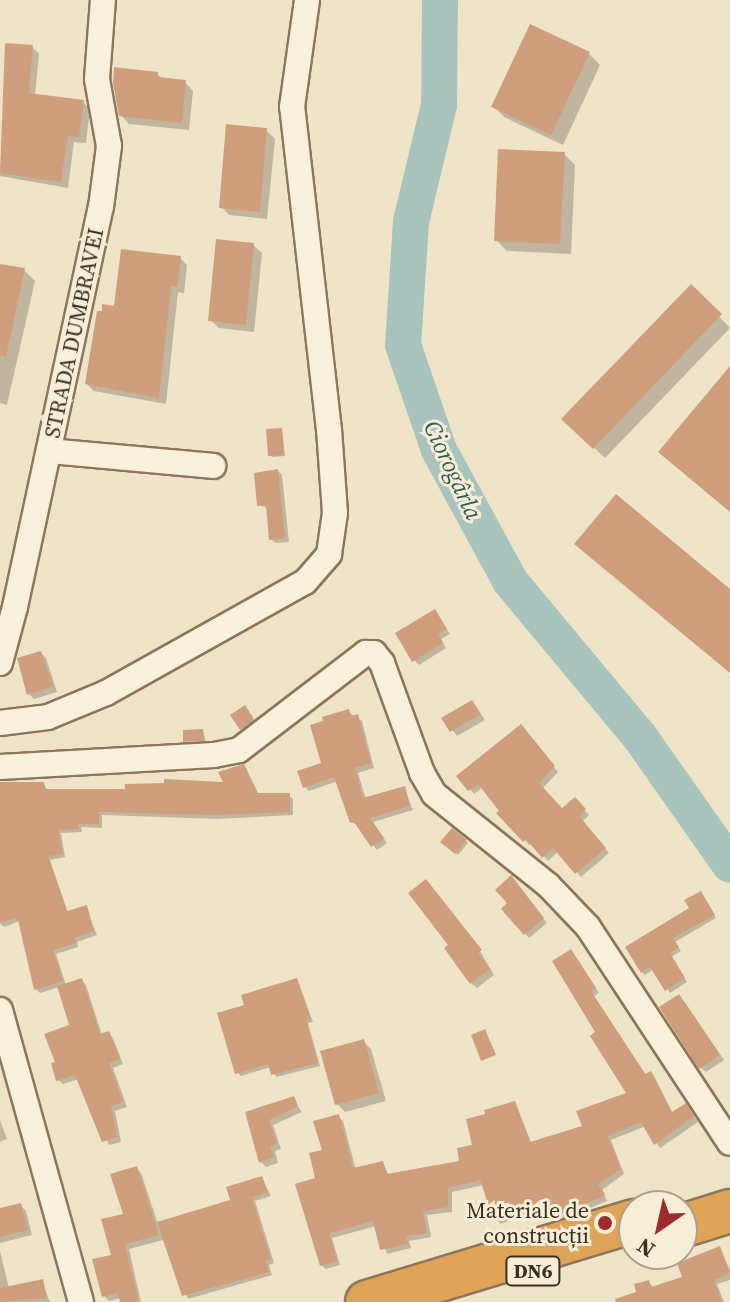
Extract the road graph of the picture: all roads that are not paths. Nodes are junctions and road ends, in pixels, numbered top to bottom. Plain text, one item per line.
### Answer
1 (103, 0) edge
2 (307, 0) edge
3 (49, 451) junction
4 (213, 466) dead end
5 (0, 663) edge
6 (0, 723) edge
7 (0, 767) edge
8 (0, 1010) edge
9 (730, 1143) edge
10 (730, 1192) edge
11 (698, 1202) edge
12 (730, 1211) edge
13 (698, 1221) edge
14 (618, 1226) edge
15 (618, 1246) edge
16 (81, 1302) edge
17 (367, 1302) edge
18 (432, 1302) edge

1 - 3 street, STRADA DUMBRAVEI
2 - 6 street
3 - 4 street
3 - 5 street, STRADA DUMBRAVEI
7 - 9 street
8 - 16 street
10 - 11 highway
12 - 13 highway
14 - 17 highway, DN6
15 - 18 highway, DN6

